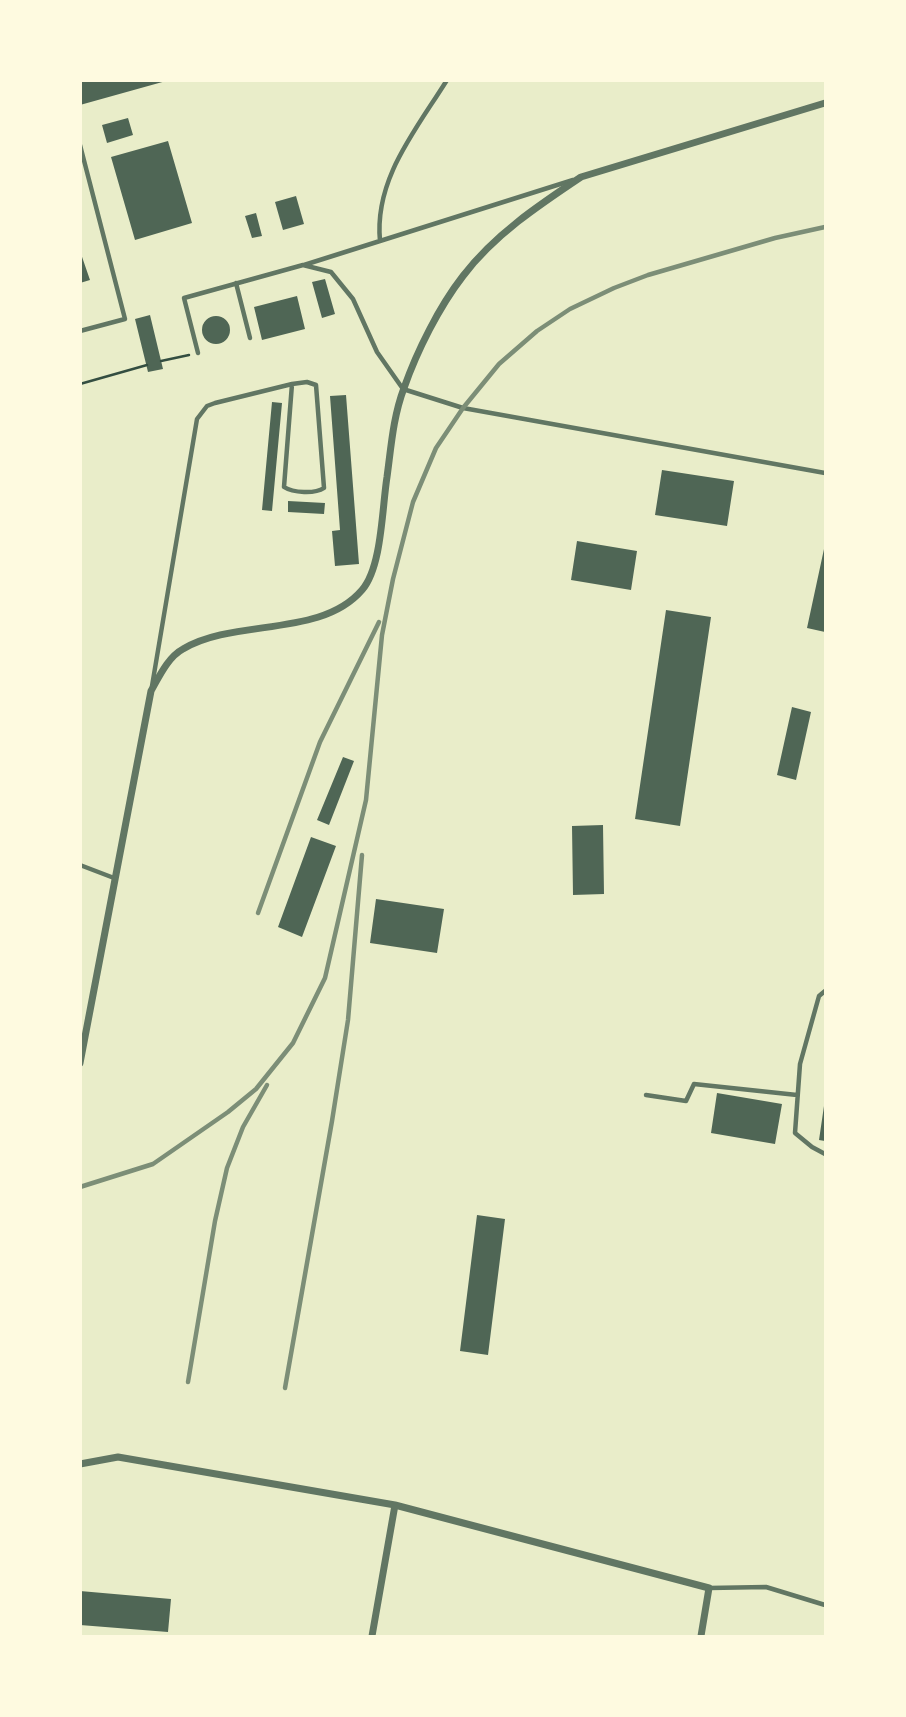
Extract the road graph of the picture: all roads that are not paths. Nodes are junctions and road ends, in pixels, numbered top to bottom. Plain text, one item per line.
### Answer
1 (447, 80) edge
2 (825, 103) edge
3 (80, 145) edge
4 (581, 177) junction
5 (380, 241) junction
6 (303, 265) junction
7 (236, 284) junction
8 (80, 331) edge
9 (250, 338) dead end
10 (198, 353) road end
11 (292, 384) junction
12 (403, 389) junction
13 (825, 473) edge
14 (151, 691) junction
15 (80, 866) edge
16 (114, 878) junction
17 (825, 991) edge
18 (80, 1063) edge
19 (646, 1095) dead end
20 (797, 1096) junction
21 (825, 1154) edge
22 (80, 1464) edge
23 (395, 1504) junction
24 (709, 1588) junction
25 (825, 1605) edge
26 (372, 1636) edge
27 (701, 1636) edge

1 - 5 lane
2 - 4 street
3 - 8 lane
4 - 5 lane
4 - 12 street
5 - 6 lane
6 - 7 lane
6 - 12 lane
7 - 9 lane
7 - 10 lane
11 - 11 lane
11 - 14 lane
12 - 13 lane
12 - 14 street
14 - 16 street
15 - 16 lane
16 - 18 street
17 - 20 lane
19 - 20 lane
20 - 21 lane
22 - 23 street
23 - 24 street
23 - 26 street
24 - 25 lane
24 - 27 street

